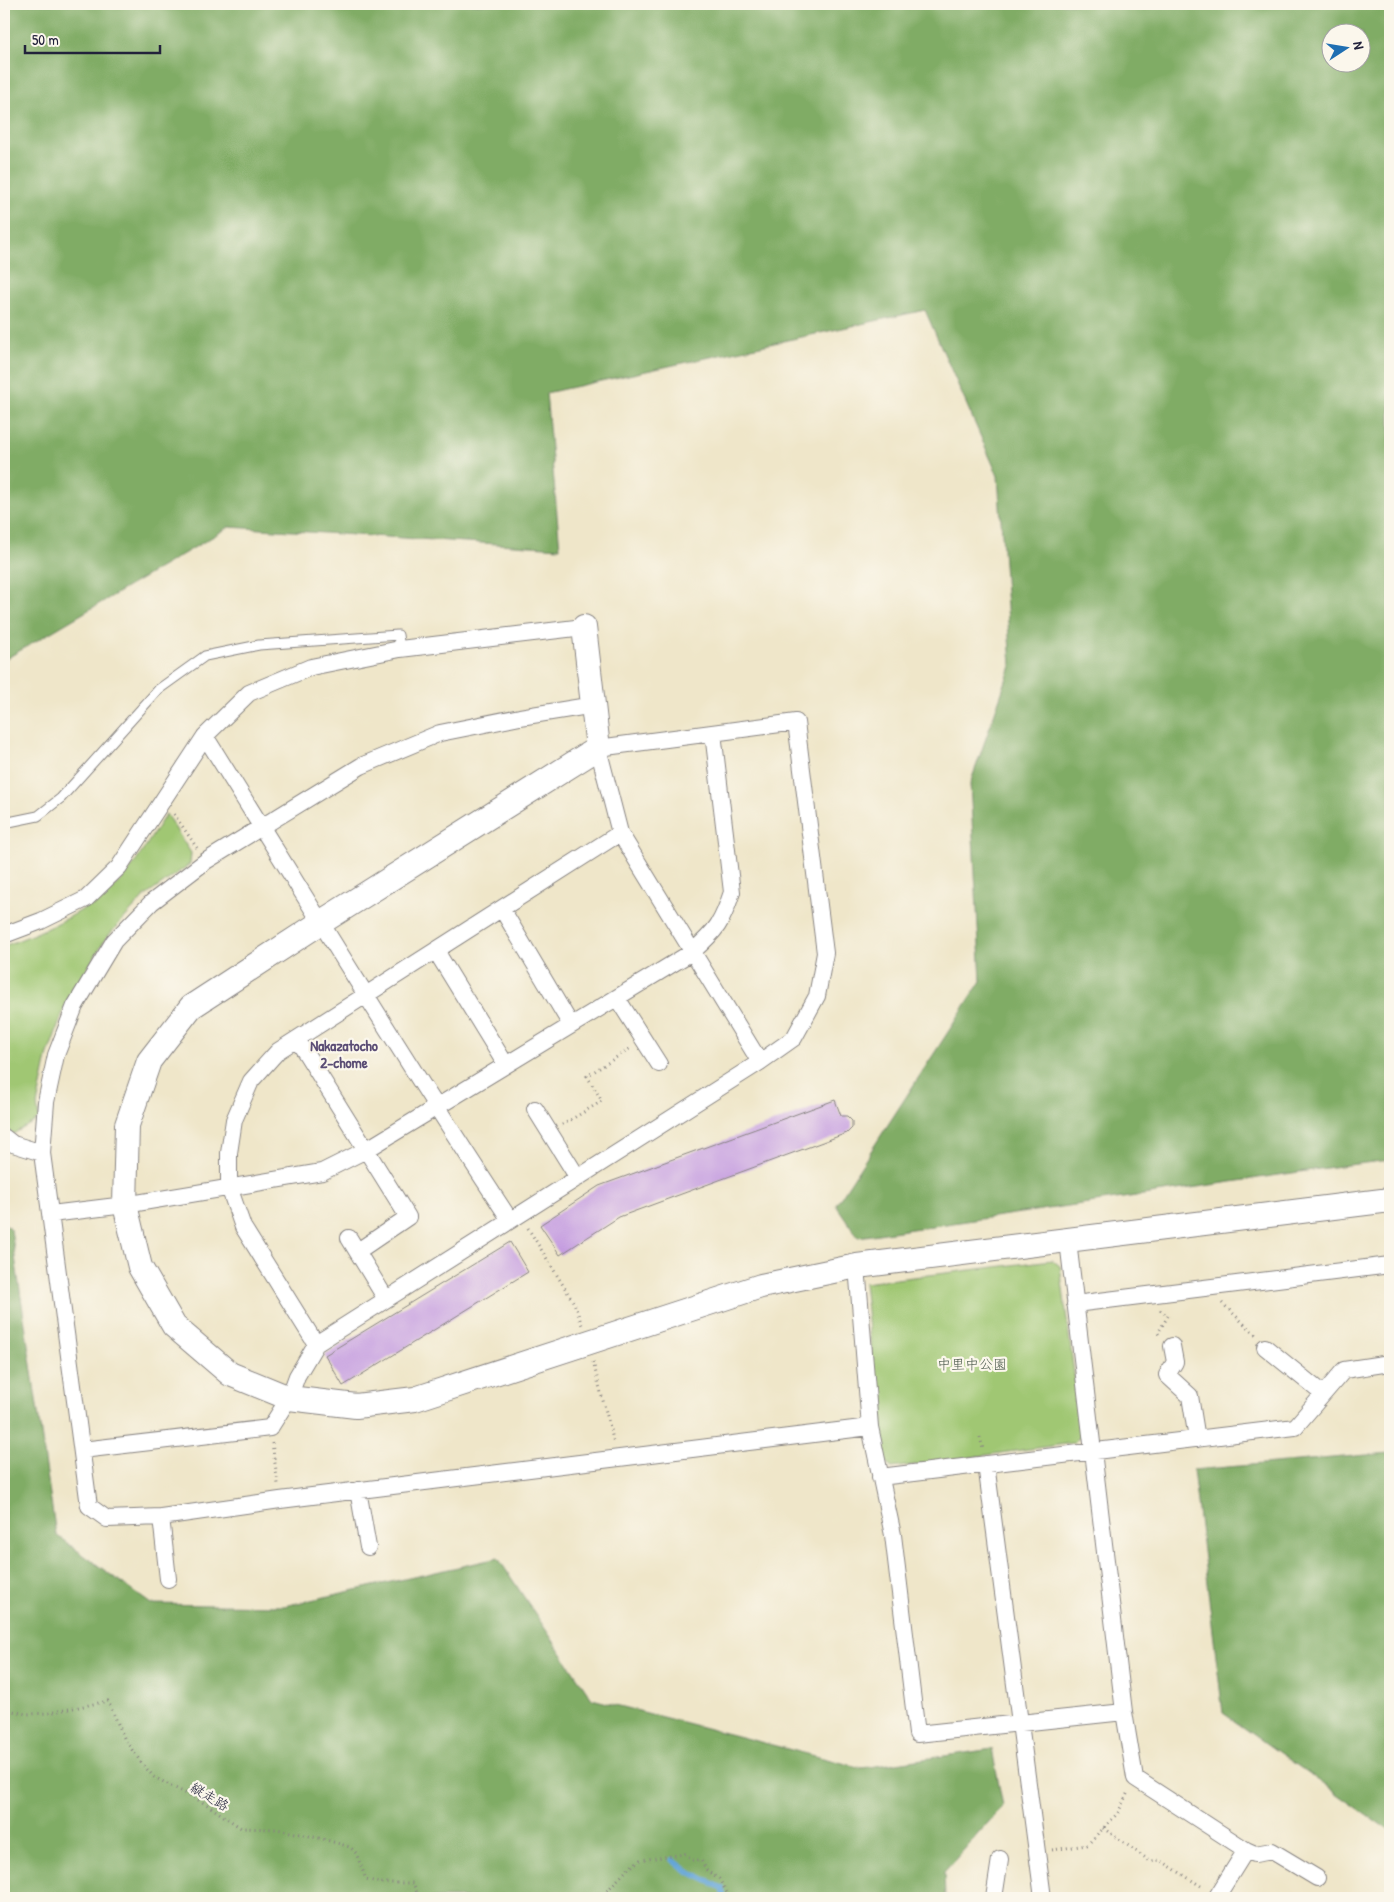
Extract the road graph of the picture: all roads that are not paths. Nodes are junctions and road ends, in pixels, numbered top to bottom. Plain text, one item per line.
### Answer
1 (584, 627) joint
2 (400, 649) junction
3 (594, 705) junction
4 (713, 733) junction
5 (205, 736) junction
6 (598, 748) junction
7 (4, 823) edge
8 (261, 826) junction
9 (620, 833) junction
10 (502, 909) junction
11 (320, 923) junction
12 (4, 935) edge
13 (436, 950) junction
14 (692, 952) junction
15 (366, 996) junction
16 (617, 998) junction
17 (571, 1025) junction
18 (297, 1039) junction
19 (760, 1062) junction
20 (659, 1064) dead end
21 (506, 1065) junction
22 (436, 1108) junction
23 (535, 1109) dead end
24 (4, 1137) edge
25 (366, 1150) junction
26 (42, 1153) junction
27 (578, 1178) junction
28 (229, 1188) junction
29 (1390, 1200) edge
30 (125, 1204) junction
31 (51, 1214) junction
32 (510, 1220) junction
33 (1068, 1241) junction
34 (1390, 1265) edge
35 (857, 1266) junction
36 (386, 1299) junction
37 (1075, 1304) junction
38 (316, 1344) junction
39 (1172, 1346) road end
40 (1266, 1347) road end
41 (1390, 1363) edge
42 (1323, 1394) junction
43 (288, 1398) junction
44 (870, 1427) junction
45 (1196, 1439) junction
46 (82, 1450) junction
47 (1093, 1451) junction
48 (986, 1464) junction
49 (880, 1478) junction
50 (358, 1490) junction
51 (161, 1517) junction
52 (368, 1547) dead end
53 (168, 1579) dead end
54 (1124, 1712) junction
55 (1020, 1724) junction
56 (1246, 1850) junction
57 (1000, 1858) dead end
58 (1317, 1878) dead end
59 (1216, 1897) edge
60 (994, 1898) edge
61 (1043, 1898) edge

1 - 2 street
1 - 3 street
2 - 5 street
2 - 7 lane
3 - 6 street
3 - 8 street
4 - 6 street
4 - 14 street
4 - 19 street
5 - 8 street
5 - 12 street
6 - 9 street
6 - 11 street
8 - 11 street
8 - 26 street
9 - 10 street
9 - 14 street
10 - 13 street
10 - 17 street
11 - 15 street
11 - 30 street
13 - 15 street
13 - 21 street
14 - 16 street
14 - 19 street
15 - 18 street
15 - 22 street
16 - 17 street
16 - 20 street
17 - 21 street
18 - 25 street
18 - 28 street
19 - 27 street
21 - 22 street
22 - 25 street
22 - 32 street
23 - 27 street
24 - 26 street
25 - 28 street
25 - 36 street
26 - 31 street
27 - 32 street
28 - 30 street
28 - 38 street
29 - 33 street
30 - 31 street
30 - 43 street
31 - 46 street
32 - 36 street
33 - 35 street
33 - 37 street
34 - 37 street
35 - 43 street
35 - 44 street
36 - 38 street
37 - 47 street
38 - 43 street
39 - 45 street
40 - 42 street
41 - 42 street
42 - 45 street
43 - 46 street
44 - 49 street
44 - 50 street
45 - 47 street
46 - 51 street
47 - 48 street
47 - 54 street
48 - 49 street
48 - 55 street
49 - 55 street
50 - 51 street
50 - 52 street
51 - 53 street
54 - 55 street
54 - 56 street
55 - 61 street
56 - 58 street
56 - 59 street
57 - 60 street

